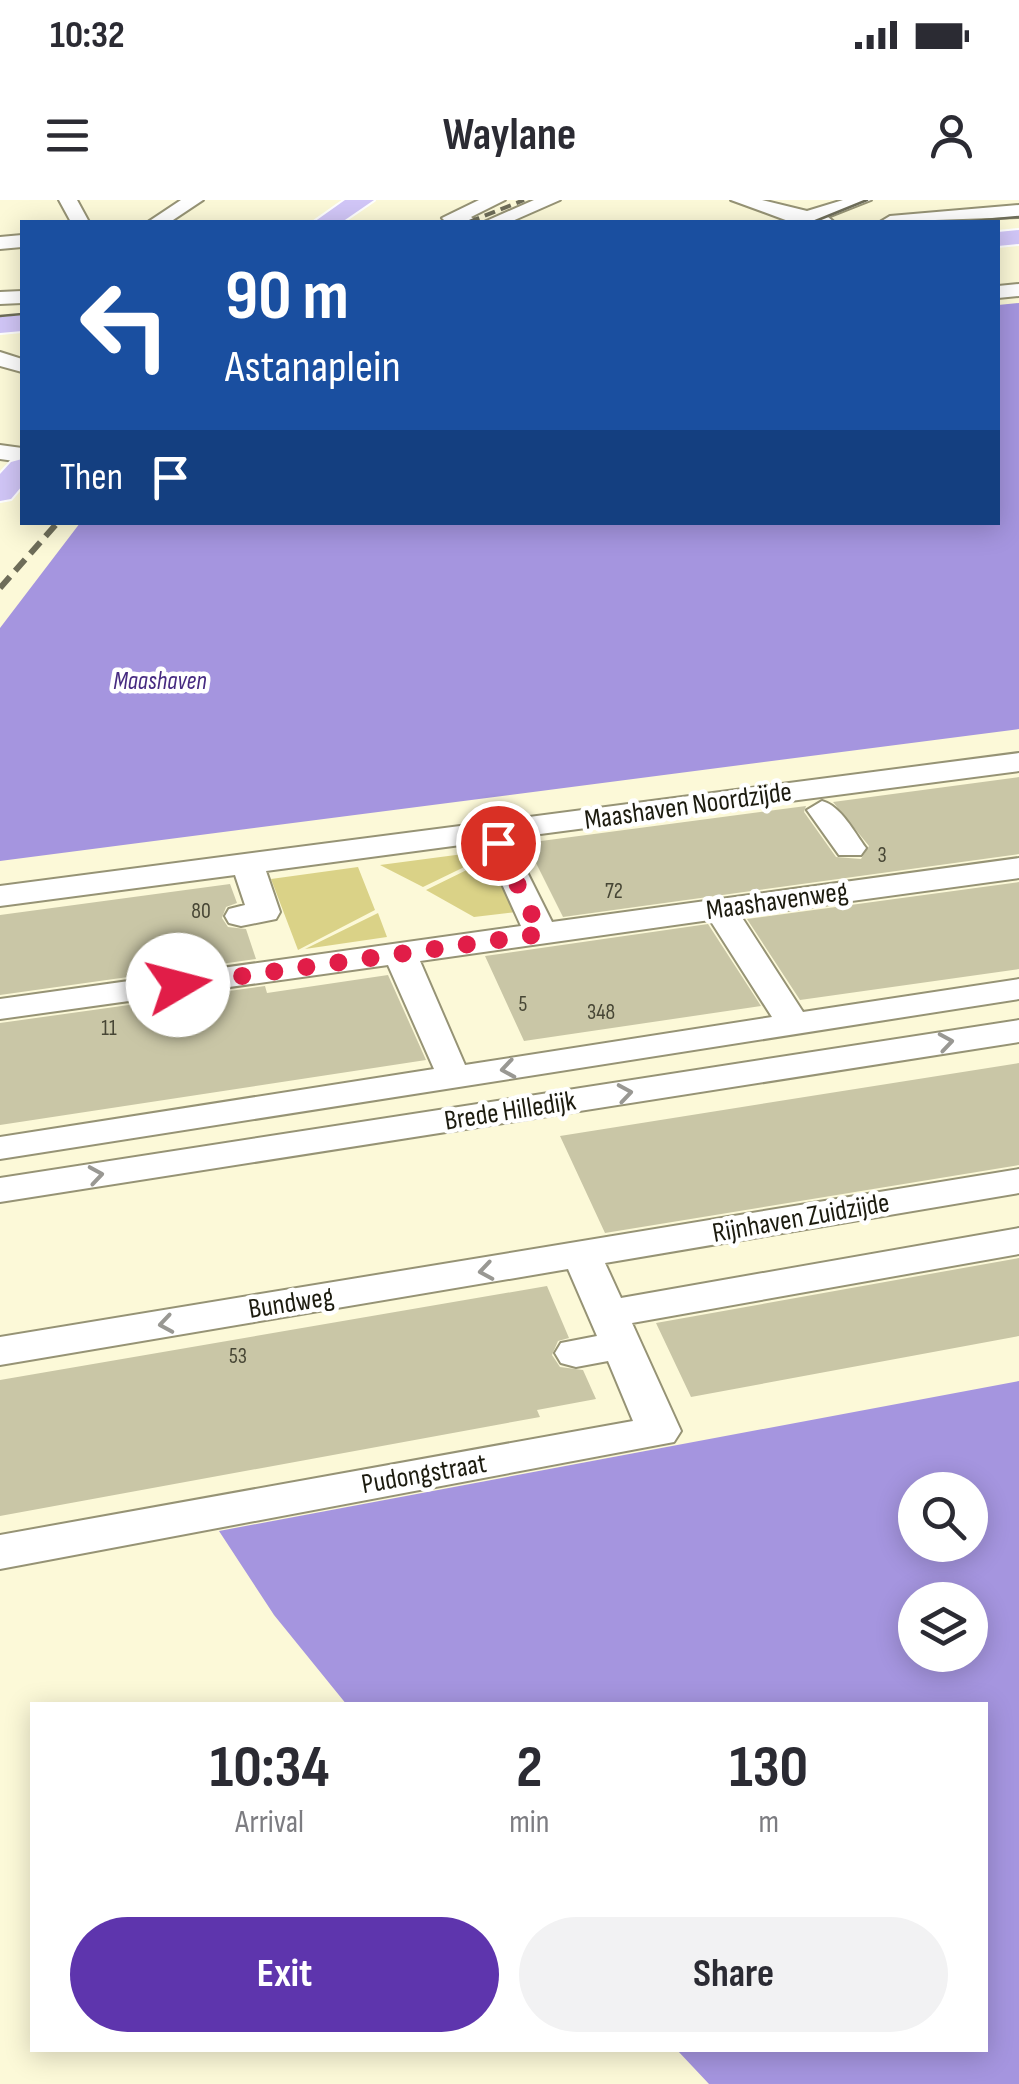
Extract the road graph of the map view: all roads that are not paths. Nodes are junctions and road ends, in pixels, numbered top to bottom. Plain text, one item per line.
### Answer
1 (194, 200) edge
2 (496, 200) edge
3 (550, 200) edge
4 (740, 200) edge
5 (862, 200) edge
6 (1019, 211) edge
7 (373, 212) edge
8 (161, 220) edge
9 (335, 220) edge
10 (460, 220) edge
11 (499, 220) edge
12 (805, 220) edge
13 (816, 220) edge
14 (913, 220) edge
15 (20, 470) edge
16 (0, 492) edge
17 (20, 503) edge
18 (0, 525) edge
19 (1019, 762) edge
20 (819, 805) dead end
21 (498, 843) dead end
22 (248, 864) junction
23 (1019, 868) edge
24 (879, 887) junction
25 (0, 896) edge
26 (720, 909) junction
27 (541, 934) junction
28 (400, 954) junction
29 (286, 970) junction
30 (1019, 989) edge
31 (0, 1009) edge
32 (786, 1012) dead end
33 (1019, 1031) edge
34 (448, 1063) dead end
35 (0, 1148) edge
36 (1019, 1181) edge
37 (0, 1190) edge
38 (1019, 1241) edge
39 (582, 1255) junction
40 (615, 1329) junction
41 (0, 1352) edge
42 (576, 1352) dead end
43 (0, 1552) edge

1 - 8 street
2 - 10 street
3 - 11 street
4 - 12 street
5 - 13 street
6 - 14 street
7 - 9 main road
15 - 16 main road
17 - 18 main road
19 - 22 street, Maashaven Noordzijde
20 - 24 street
21 - 27 street
22 - 25 street, Maashaven Noordzijde
22 - 29 street
23 - 24 street, Maashavenweg
24 - 26 street, Maashavenweg
26 - 27 street, Maashavenweg
26 - 32 street
27 - 28 street, Maashavenweg
28 - 29 street, Maashavenweg
28 - 34 street
29 - 31 street, Maashavenweg
30 -> 35 street, Brede Hilledijk
37 -> 33 street, Brede Hilledijk
36 - 39 street, Rijnhaven Zuidzijde
38 - 40 street
39 - 40 street, Pudongstraat
39 -> 41 street, Bundweg
40 - 42 street
40 - 43 street, Pudongstraat

